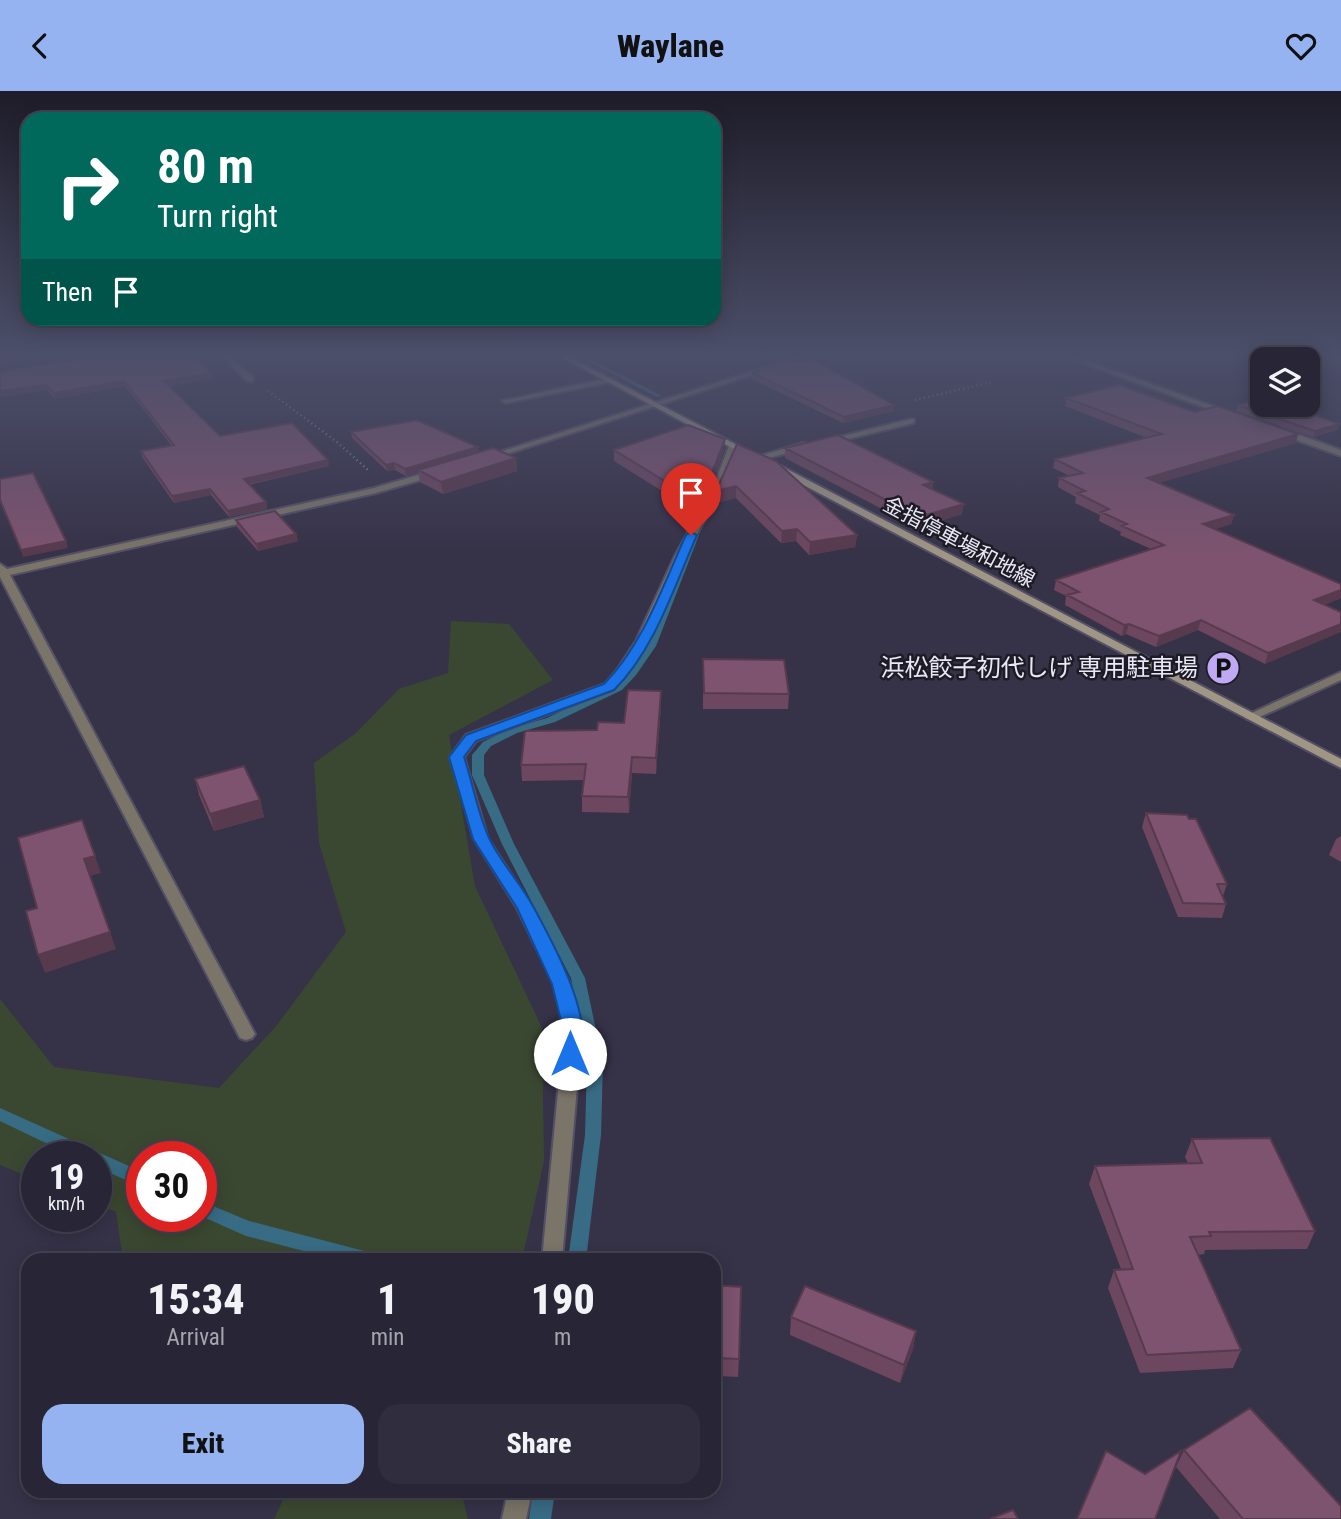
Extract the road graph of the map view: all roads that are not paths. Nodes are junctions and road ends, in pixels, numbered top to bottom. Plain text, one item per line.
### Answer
1 (606, 421) edge
2 (687, 421) edge
3 (911, 421) dead end
4 (1265, 426) edge
5 (733, 445) junction
6 (1341, 453) edge
7 (757, 458) junction
8 (477, 460) edge
9 (451, 468) edge
10 (1, 572) edge
11 (1341, 676) edge
12 (1251, 716) junction
13 (1341, 764) edge
14 (246, 1034) dead end
15 (553, 1253) edge
16 (518, 1498) edge
17 (514, 1519) edge

1 - 8 street
2 - 5 main road, 金指停車場和地線
3 - 7 street
4 - 6 street
5 - 7 main road, 金指停車場和地線
5 - 15 street
7 - 12 main road, 金指停車場和地線
9 - 10 street
10 - 14 street
11 - 12 street
12 - 13 main road, 金指停車場和地線
16 - 17 street

